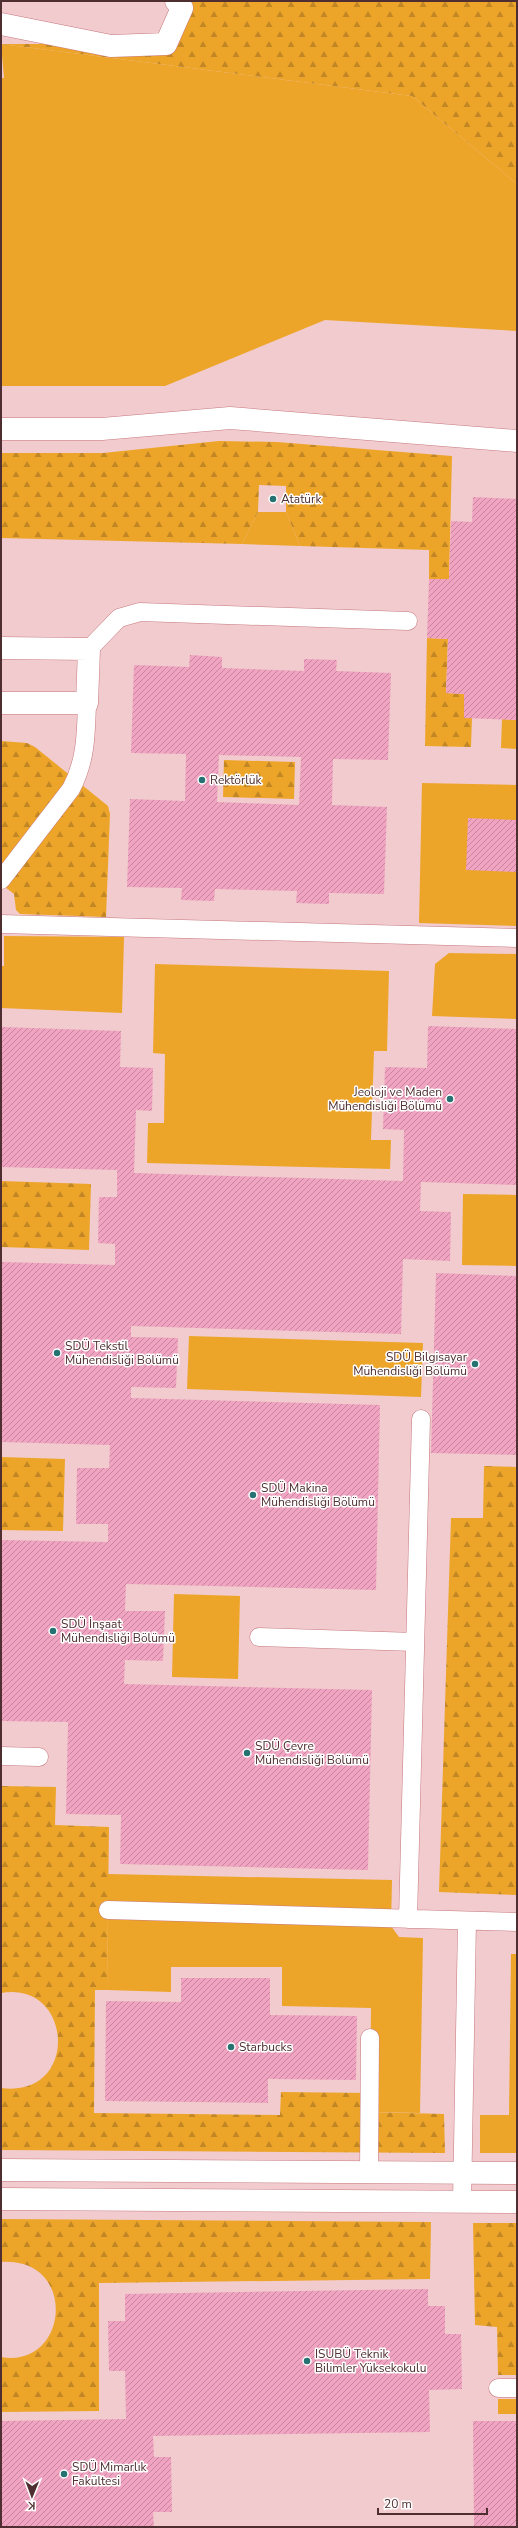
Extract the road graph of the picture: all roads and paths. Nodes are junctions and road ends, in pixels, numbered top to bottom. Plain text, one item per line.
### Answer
1 (176, 1) edge
2 (1, 24) edge
3 (1, 429) edge
4 (517, 441) edge
5 (408, 621) dead end
6 (1, 648) edge
7 (89, 649) junction
8 (1, 702) edge
9 (87, 703) junction
10 (1, 880) edge
11 (1, 924) edge
12 (517, 938) edge
13 (421, 1419) dead end
14 (259, 1637) dead end
15 (415, 1642) junction
16 (1, 1756) edge
17 (38, 1757) dead end
18 (108, 1910) dead end
19 (408, 1919) junction
20 (467, 1921) junction
21 (517, 1922) edge
22 (370, 2038) dead end
23 (1, 2170) edge
24 (369, 2172) junction
25 (463, 2172) junction
26 (517, 2173) edge
27 (1, 2198) edge
28 (462, 2202) junction
29 (517, 2202) edge
30 (498, 2388) dead end
31 (517, 2388) edge

1 - 2 street
3 - 4 street
5 - 7 lane
6 - 7 street
7 - 9 street
8 - 9 street
9 - 10 lane
11 - 12 lane
13 - 15 lane
14 - 15 lane
15 - 19 lane
16 - 17 lane
18 - 19 lane
19 - 20 lane
20 - 21 lane
20 - 25 lane
22 - 24 lane
23 - 24 street
24 - 25 street
25 - 26 street
25 - 28 lane
27 - 28 street
28 - 29 street
30 - 31 lane

